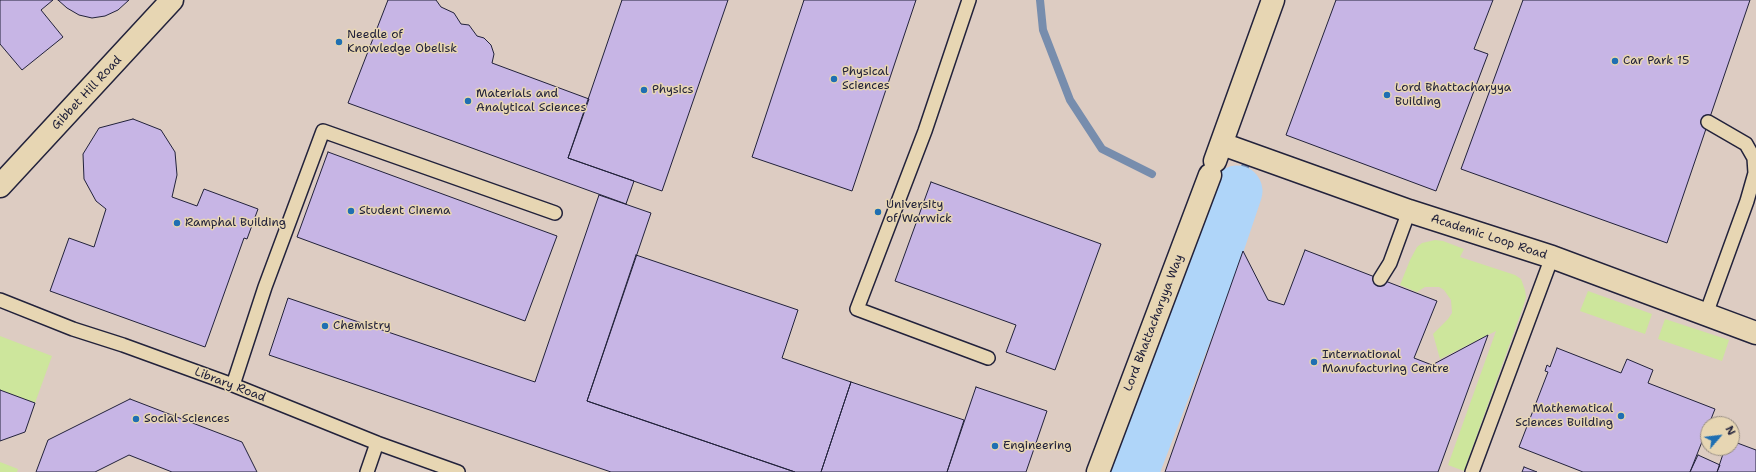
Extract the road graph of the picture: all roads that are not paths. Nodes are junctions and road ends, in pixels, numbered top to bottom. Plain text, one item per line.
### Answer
1 (157, 0) edge
2 (172, 0) edge
3 (969, 0) edge
4 (1274, 0) edge
5 (1708, 122) dead end
6 (1215, 160) junction
7 (0, 172) edge
8 (0, 186) edge
9 (1409, 211) junction
10 (555, 213) dead end
11 (1552, 257) junction
12 (1380, 279) dead end
13 (0, 300) edge
14 (1706, 314) junction
15 (1756, 333) edge
16 (988, 358) dead end
17 (233, 385) junction
18 (377, 443) junction
19 (367, 472) edge
20 (458, 472) edge
21 (1098, 472) edge
22 (1472, 472) edge

1 - 7 street, Gibbet Hill Road
2 - 8 street, Gibbet Hill Road
3 - 16 lane
4 - 6 street, Lord Bhattacharyya Way
5 - 14 lane
6 - 9 street, Academic Loop Road
6 - 21 street, Lord Bhattacharyya Way
9 - 11 street, Academic Loop Road
9 - 12 lane
10 - 17 lane
11 - 14 street, Academic Loop Road
11 - 22 lane
13 - 17 lane, Library Road
14 - 15 street, Academic Loop Road
17 - 18 lane, Library Road
18 - 19 lane
18 - 20 lane, Library Road

